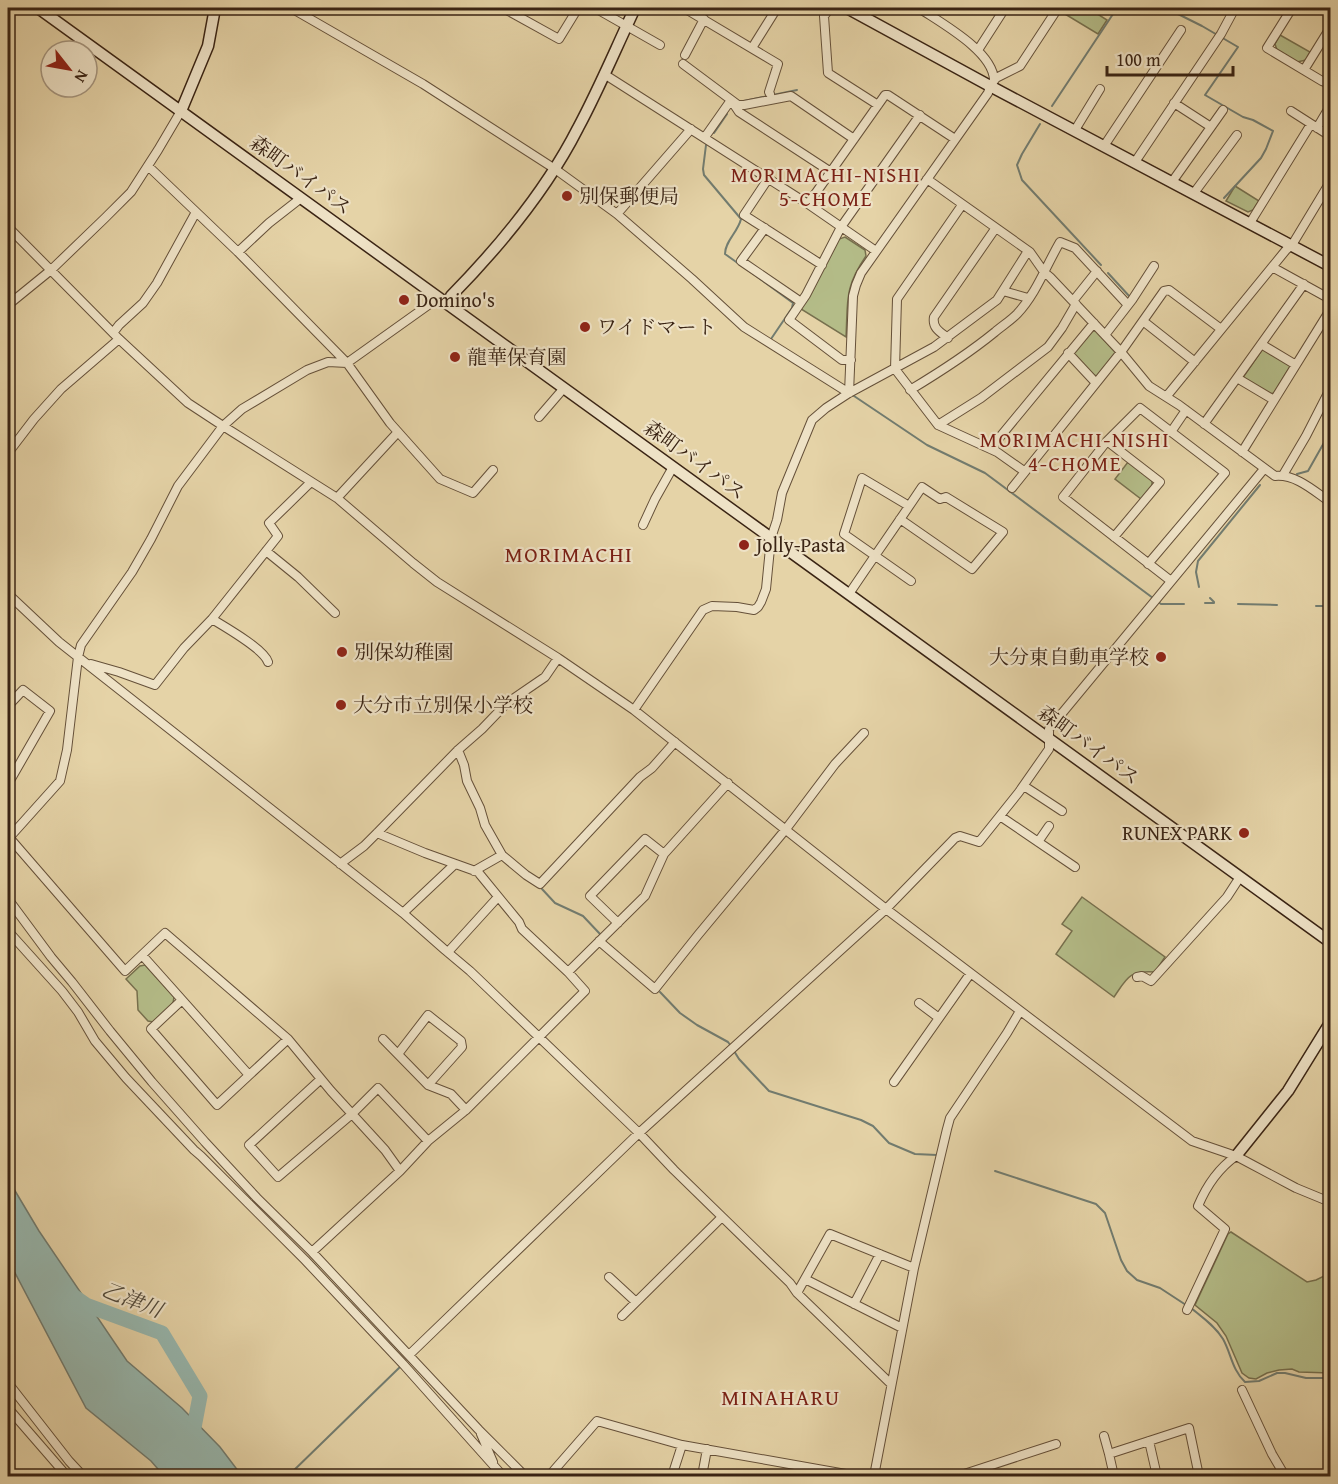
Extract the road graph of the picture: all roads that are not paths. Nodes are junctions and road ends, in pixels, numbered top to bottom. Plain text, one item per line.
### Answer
1 (38, 8) edge
2 (215, 8) edge
3 (291, 8) edge
4 (503, 8) edge
5 (578, 8) edge
6 (595, 8) edge
7 (635, 8) edge
8 (684, 8) edge
9 (777, 8) edge
10 (830, 8) edge
11 (847, 8) edge
12 (920, 8) edge
13 (1005, 8) edge
14 (1058, 8) edge
15 (1235, 8) edge
16 (1292, 8) edge
17 (704, 19) junction
18 (627, 26) junction
19 (1330, 27) edge
20 (1180, 37) dead end
21 (660, 45) dead end
22 (752, 48) junction
23 (978, 50) junction
24 (685, 55) dead end
25 (683, 64) dead end
26 (1304, 70) junction
27 (604, 74) junction
28 (992, 83) junction
29 (1330, 84) edge
30 (1101, 89) dead end
31 (770, 94) dead end
32 (731, 100) junction
33 (1174, 103) junction
34 (878, 105) junction
35 (1330, 106) edge
36 (1223, 110) dead end
37 (181, 111) junction
38 (1291, 111) dead end
39 (920, 116) junction
40 (1314, 126) junction
41 (1211, 127) junction
42 (691, 129) junction
43 (1075, 130) junction
44 (1237, 135) dead end
45 (1330, 136) edge
46 (705, 137) junction
47 (854, 139) junction
48 (955, 139) junction
49 (1104, 146) junction
50 (1135, 162) junction
51 (148, 166) junction
52 (555, 169) junction
53 (831, 171) junction
54 (768, 179) junction
55 (927, 179) junction
56 (1172, 182) junction
57 (1330, 182) edge
58 (1194, 193) junction
59 (301, 198) junction
60 (808, 204) junction
61 (963, 205) junction
62 (196, 212) junction
63 (617, 214) junction
64 (1250, 223) junction
65 (8, 227) edge
66 (841, 227) junction
67 (765, 228) junction
68 (995, 229) junction
69 (1292, 245) junction
70 (876, 251) junction
71 (1028, 251) junction
72 (238, 252) junction
73 (822, 265) junction
74 (1154, 266) dead end
75 (1330, 266) edge
76 (1272, 267) junction
77 (51, 270) junction
78 (1096, 271) junction
79 (1044, 272) junction
80 (1304, 284) junction
81 (1003, 291) junction
82 (446, 298) junction
83 (1028, 298) junction
84 (1330, 299) edge
85 (801, 302) junction
86 (1075, 303) junction
87 (8, 305) edge
88 (1128, 305) junction
89 (1330, 310) edge
90 (1143, 321) junction
91 (1094, 323) junction
92 (1221, 329) junction
93 (1105, 335) junction
94 (116, 336) junction
95 (948, 338) junction
96 (1261, 344) junction
97 (1121, 352) junction
98 (1068, 353) junction
99 (851, 360) junction
100 (1195, 362) junction
101 (347, 363) junction
102 (1296, 365) junction
103 (895, 369) junction
104 (1237, 378) junction
105 (1096, 383) junction
106 (564, 388) junction
107 (1330, 389) edge
108 (910, 390) junction
109 (849, 393) junction
110 (1166, 397) junction
111 (1274, 400) junction
112 (1186, 410) junction
113 (539, 417) dead end
114 (1204, 424) junction
115 (938, 425) junction
116 (223, 426) junction
117 (398, 432) junction
118 (1171, 432) junction
119 (1107, 441) junction
120 (990, 449) junction
121 (1242, 452) junction
122 (8, 453) edge
123 (673, 467) junction
124 (1264, 469) junction
125 (493, 470) dead end
126 (1024, 471) junction
127 (1283, 475) junction
128 (310, 482) junction
129 (1012, 488) dead end
130 (337, 498) junction
131 (1330, 502) edge
132 (909, 506) junction
133 (900, 519) junction
134 (643, 525) dead end
135 (1114, 537) junction
136 (771, 538) junction
137 (266, 551) junction
138 (875, 555) junction
139 (1148, 564) junction
140 (911, 581) dead end
141 (1171, 581) junction
142 (8, 594) edge
143 (849, 594) junction
144 (335, 613) dead end
145 (212, 619) junction
146 (78, 657) junction
147 (558, 658) junction
148 (268, 662) dead end
149 (86, 663) junction
150 (8, 693) edge
151 (14, 699) junction
152 (8, 706) edge
153 (634, 710) junction
154 (864, 733) dead end
155 (1050, 739) junction
156 (675, 742) junction
157 (458, 750) junction
158 (728, 783) junction
159 (8, 784) edge
160 (1024, 786) junction
161 (1062, 811) dead end
162 (1000, 816) junction
163 (1049, 826) dead end
164 (786, 829) junction
165 (377, 833) junction
166 (8, 837) edge
167 (1038, 842) junction
168 (664, 854) junction
169 (502, 855) junction
170 (340, 864) junction
171 (455, 864) junction
172 (1076, 867) dead end
173 (474, 871) junction
174 (1240, 877) junction
175 (498, 897) junction
176 (8, 899) edge
177 (886, 909) junction
178 (403, 913) junction
179 (618, 923) junction
180 (8, 932) edge
181 (599, 941) junction
182 (1330, 942) edge
183 (448, 952) junction
184 (142, 955) junction
185 (568, 972) junction
186 (970, 974) junction
187 (1137, 977) dead end
188 (182, 1000) junction
189 (919, 1003) dead end
190 (1020, 1011) junction
191 (939, 1018) junction
192 (1330, 1023) edge
193 (539, 1038) junction
194 (288, 1039) junction
195 (383, 1039) dead end
196 (398, 1054) junction
197 (249, 1075) junction
198 (321, 1079) junction
199 (894, 1082) dead end
200 (428, 1085) junction
201 (466, 1110) junction
202 (352, 1114) junction
203 (639, 1133) junction
204 (428, 1141) junction
205 (1236, 1156) junction
206 (400, 1171) junction
207 (1330, 1202) edge
208 (722, 1217) junction
209 (312, 1252) junction
210 (880, 1254) junction
211 (914, 1268) junction
212 (609, 1277) dead end
213 (805, 1279) junction
214 (797, 1293) junction
215 (636, 1302) junction
216 (854, 1304) junction
217 (1188, 1308) dead end
218 (622, 1316) dead end
219 (902, 1328) junction
220 (409, 1355) junction
221 (8, 1383) edge
222 (891, 1384) junction
223 (1242, 1390) dead end
224 (8, 1408) edge
225 (479, 1430) junction
226 (1104, 1436) dead end
227 (1149, 1441) junction
228 (1056, 1444) dead end
229 (682, 1445) junction
230 (707, 1449) junction
231 (1109, 1454) junction
232 (795, 1465) junction
233 (987, 1467) junction
234 (496, 1468) junction
235 (8, 1471) edge
236 (838, 1475) edge
237 (14, 1476) edge
238 (67, 1476) edge
239 (83, 1476) edge
240 (503, 1476) edge
241 (528, 1476) edge
242 (549, 1476) edge
243 (672, 1476) edge
244 (702, 1476) edge
245 (792, 1476) edge
246 (857, 1476) edge
247 (874, 1476) edge
248 (959, 1476) edge
249 (986, 1476) edge
250 (1114, 1476) edge
251 (1157, 1476) edge
252 (1199, 1476) edge
253 (1285, 1476) edge

1 - 37 main road, 森町バイパス
2 - 37 main road
3 - 52 street
4 - 5 street
6 - 18 street
7 - 18 main road
8 - 17 street
9 - 22 street
10 - 34 street
11 - 28 main road
12 - 23 street
13 - 23 street
14 - 28 street
15 - 33 street
16 - 26 street
17 - 22 street
17 - 24 street
18 - 21 street
18 - 27 main road
19 - 26 street
20 - 49 street
22 - 31 street
23 - 28 street
25 - 32 street
26 - 29 street
27 - 42 street
27 - 52 main road
28 - 43 main road
28 - 48 street
30 - 43 street
32 - 46 street
32 - 47 street
32 - 53 street
33 - 41 street
33 - 50 street
34 - 39 street
34 - 47 street
35 - 40 street
36 - 41 street
37 - 51 street
37 - 59 main road, 森町バイパス
38 - 40 street
39 - 48 street
39 - 66 street
40 - 45 street
40 - 64 street
41 - 56 street
42 - 46 street
42 - 63 street
43 - 49 main road
44 - 58 street
46 - 54 street
47 - 53 street
48 - 55 street
49 - 50 main road
50 - 56 main road
51 - 62 street
51 - 77 street
52 - 63 street
52 - 82 main road
53 - 60 street
54 - 60 street
54 - 67 street
55 - 61 street
55 - 70 street
56 - 58 main road
57 - 69 street
58 - 64 main road
59 - 72 street
59 - 82 main road, 森町バイパス
60 - 66 street
61 - 68 street
61 - 103 street
62 - 72 street
62 - 94 street
63 - 109 street
64 - 69 main road
65 - 77 street
66 - 70 street
66 - 73 street
67 - 73 street
67 - 85 street
68 - 71 street
68 - 95 street
69 - 75 main road
69 - 76 street
70 - 99 street
71 - 79 street
71 - 81 street
72 - 101 street
73 - 85 street
74 - 88 street
76 - 80 street
76 - 92 street
77 - 87 street
77 - 94 street
78 - 79 street
78 - 86 street
78 - 88 street
79 - 83 street
79 - 86 street
80 - 84 street
80 - 96 street
81 - 83 street
81 - 95 street
82 - 101 street
82 - 106 main road, 森町バイパス
83 - 108 street
85 - 99 street
86 - 91 street
86 - 115 street
88 - 93 street
89 - 102 street
90 - 92 street
90 - 97 street
90 - 100 street
91 - 93 street
91 - 98 street
92 - 100 street
93 - 97 street
94 - 116 street
94 - 122 street
95 - 103 street
96 - 102 street
96 - 104 street
97 - 105 street
97 - 110 street
98 - 105 street
98 - 120 street
99 - 109 street
100 - 110 street
101 - 116 street
101 - 117 street
102 - 111 street
103 - 108 street
103 - 109 street
104 - 111 street
104 - 114 street
105 - 126 street
106 - 113 street
106 - 123 main road, 森町バイパス
107 - 127 street
108 - 115 street
109 - 136 street
110 - 112 street
111 - 121 street
112 - 114 street
112 - 118 street
114 - 121 street
115 - 120 street
116 - 128 street
116 - 146 street
117 - 125 street
117 - 130 street
118 - 119 street
118 - 139 street
119 - 135 street
119 - 135 street
120 - 126 street
121 - 124 street
123 - 134 street
123 - 136 main road, 森町バイパス
124 - 127 street
124 - 141 street
126 - 129 street
127 - 131 street
128 - 130 street
128 - 137 street
130 - 147 street
132 - 133 street
132 - 133 street
132 - 138 street
133 - 138 street
135 - 139 street
136 - 143 main road, 森町バイパス
136 - 153 street
137 - 144 street
137 - 145 street
138 - 140 street
138 - 143 street
139 - 141 street
141 - 155 street
142 - 146 street
143 - 155 main road, 森町バイパス
145 - 148 street
145 - 149 street
146 - 149 street
146 - 166 street
147 - 153 street
147 - 157 street
149 - 170 street
150 - 151 street
151 - 152 street
151 - 159 street
153 - 156 street
154 - 164 street
155 - 160 street
155 - 174 main road, 森町バイパス
156 - 158 street
156 - 169 street
157 - 165 street
157 - 169 street
158 - 164 street
158 - 168 street
160 - 161 street
160 - 162 street
162 - 167 street
162 - 177 street
163 - 167 street
164 - 177 street
164 - 181 street
165 - 170 street
165 - 171 street
166 - 184 street
167 - 172 street
168 - 179 street
168 - 179 street
169 - 173 street
170 - 178 street
171 - 173 street
171 - 178 street
173 - 175 street
174 - 182 main road, 森町バイパス
174 - 187 street
175 - 183 street
175 - 185 street
176 - 209 street
177 - 186 street
177 - 203 street
178 - 183 street
179 - 181 street
180 - 234 street
181 - 185 street
183 - 193 street
184 - 188 street
184 - 194 street
185 - 193 street
186 - 190 street
186 - 191 street
188 - 197 street
188 - 197 street
189 - 191 street
190 - 205 street
190 - 211 street
191 - 199 street
192 - 205 main road
193 - 201 street
193 - 203 street
194 - 197 street
194 - 198 street
195 - 196 street
196 - 200 street
196 - 200 street
198 - 202 street
198 - 202 street
200 - 201 street
201 - 204 street
202 - 204 street
202 - 206 street
203 - 208 street
203 - 220 street
204 - 206 street
205 - 207 street
205 - 217 street
206 - 209 street
208 - 214 street
208 - 215 street
209 - 220 street
210 - 211 street
210 - 213 street
210 - 216 street
211 - 219 street
212 - 215 street
213 - 214 street
213 - 216 street
214 - 222 street
215 - 218 street
216 - 219 street
219 - 222 street
220 - 225 street
221 - 239 street
222 - 247 street
223 - 253 street
224 - 238 street
225 - 234 street
225 - 241 street
226 - 231 street
227 - 231 street
227 - 251 street
227 - 252 street
228 - 233 street
229 - 230 street
229 - 242 street
229 - 243 street
230 - 232 street
230 - 244 street
231 - 250 street
232 - 236 street
232 - 245 street
233 - 248 street
233 - 249 street
234 - 240 street
235 - 237 main road
236 - 246 street

